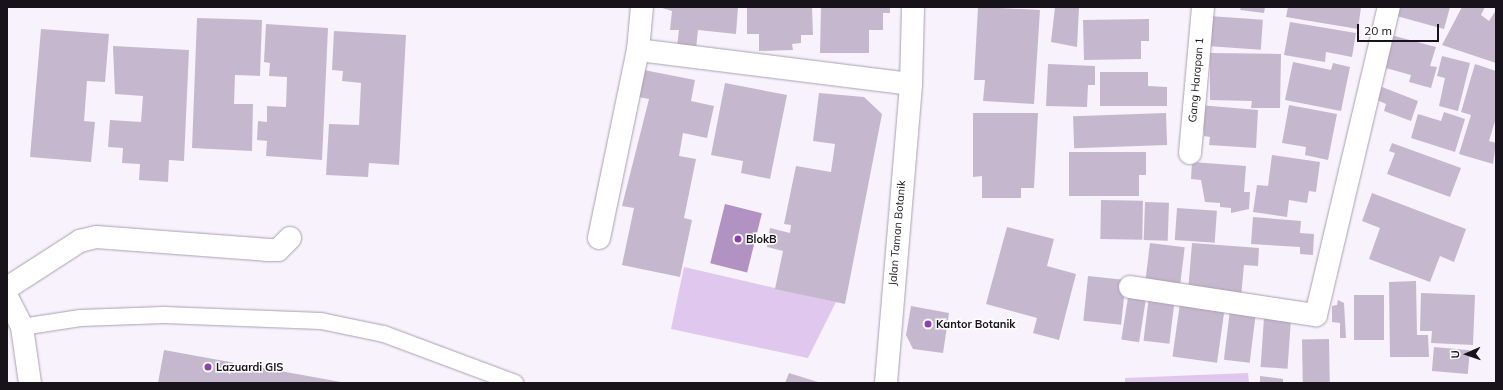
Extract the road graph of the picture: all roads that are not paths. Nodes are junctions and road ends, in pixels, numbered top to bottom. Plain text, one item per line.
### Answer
1 (642, 7) edge
2 (913, 7) edge
3 (1203, 7) edge
4 (1389, 7) edge
5 (638, 50) junction
6 (911, 84) junction
7 (1190, 153) dead end
8 (290, 238) dead end
9 (599, 238) dead end
10 (1130, 287) dead end
11 (7, 288) edge
12 (7, 297) edge
13 (22, 327) junction
14 (30, 383) edge
15 (515, 383) edge
16 (886, 383) edge

1 - 5 street
2 - 6 street, Jalan Taman Botanik
3 - 7 street, Gang Harapan 1
4 - 10 street
5 - 6 street
5 - 9 street
6 - 16 street, Jalan Taman Botanik
8 - 11 street
12 - 13 street
13 - 14 street
13 - 15 lane

